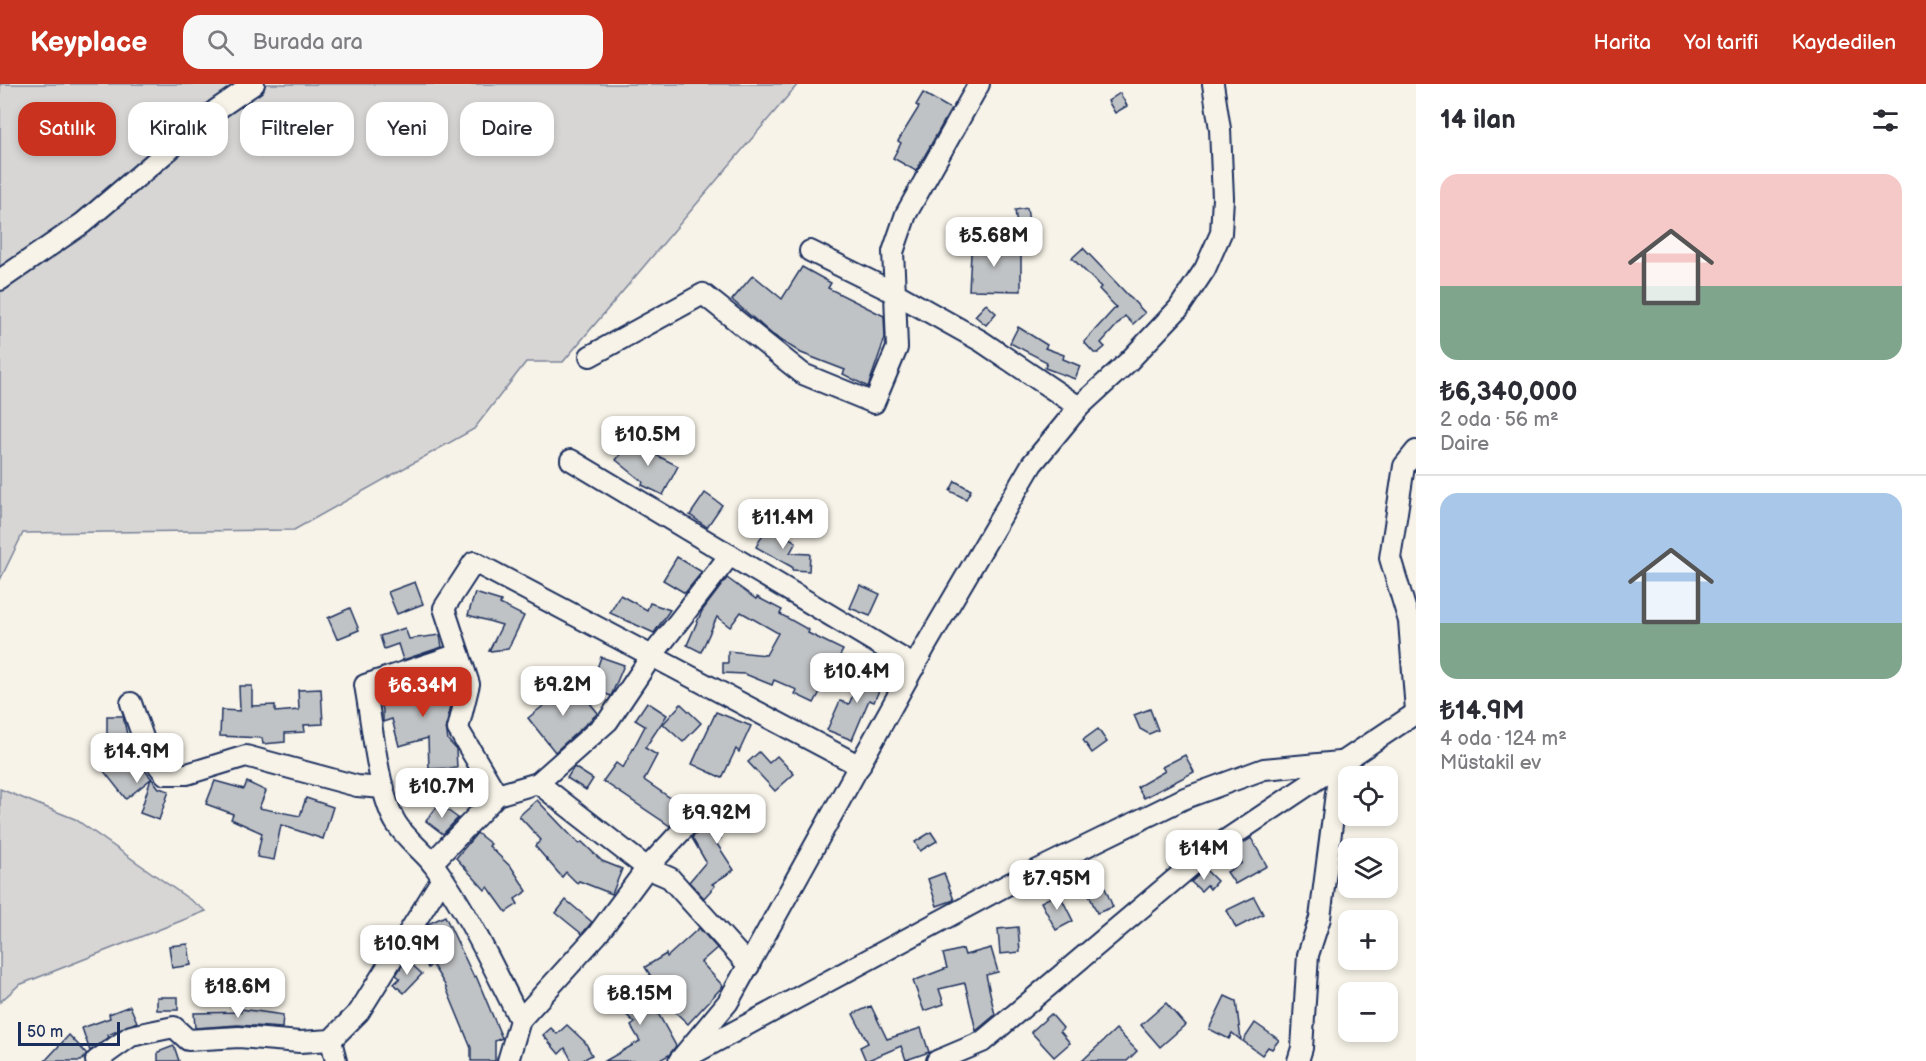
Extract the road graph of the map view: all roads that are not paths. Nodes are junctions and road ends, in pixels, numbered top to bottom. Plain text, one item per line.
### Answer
1 (254, 84) edge
2 (979, 84) edge
3 (1213, 84) edge
4 (810, 251) dead end
5 (0, 279) edge
6 (895, 292) junction
7 (590, 356) dead end
8 (1079, 407) junction
9 (1416, 451) edge
10 (572, 460) dead end
11 (730, 555) junction
12 (459, 654) junction
13 (651, 657) junction
14 (915, 666) junction
15 (131, 703) dead end
16 (1416, 712) edge
17 (1340, 762) junction
18 (860, 766) junction
19 (538, 783) junction
20 (384, 789) junction
21 (497, 795) junction
22 (701, 810) dead end
23 (647, 868) junction
24 (437, 871) junction
25 (749, 966) junction
26 (520, 1020) junction
27 (331, 1040) junction
28 (680, 1060) edge
29 (96, 1061) edge
30 (336, 1061) edge
31 (508, 1061) edge
32 (937, 1061) edge
33 (1298, 1061) edge

1 - 5 street
2 - 6 street
3 - 8 street
4 - 6 street
6 - 7 street
6 - 8 street
8 - 14 street
9 - 16 street
10 - 11 street
11 - 13 street
11 - 14 street
12 - 13 street
12 - 20 street
12 - 21 street
13 - 18 street
13 - 19 street
14 - 18 street
15 - 20 street
16 - 17 street
17 - 28 street
17 - 32 street
17 - 33 street
18 - 25 street
19 - 21 street
19 - 23 street
20 - 24 street
21 - 24 street
22 - 23 street
23 - 25 street
23 - 26 street
24 - 26 street
24 - 27 street
25 - 28 street
26 - 31 street
27 - 29 street
27 - 30 street

